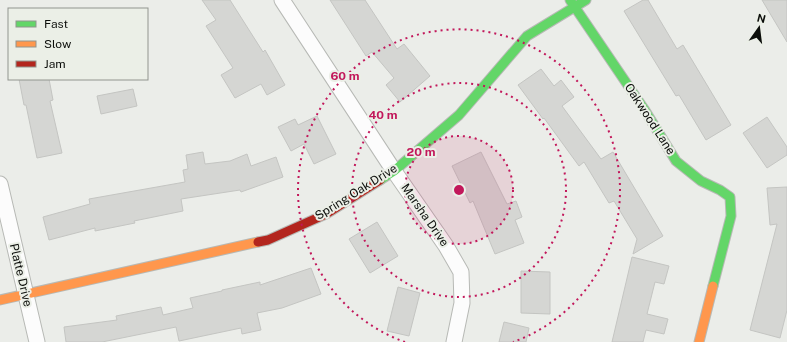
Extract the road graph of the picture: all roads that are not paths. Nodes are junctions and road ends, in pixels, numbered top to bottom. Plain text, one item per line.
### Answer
1 (282, 0) edge
2 (586, 0) edge
3 (572, 3) edge
4 (394, 171) junction
5 (0, 184) edge
6 (26, 294) junction
7 (0, 300) edge
8 (36, 342) edge
9 (454, 342) edge
10 (699, 342) edge

1 - 4 street, Marsha Drive
2 - 3 street, Spring Oak Drive
3 - 4 street, Spring Oak Drive
3 - 10 street, Oakwood Lane
4 - 6 street, Spring Oak Drive
4 - 9 street, Marsha Drive
5 - 6 street, Platte Drive
6 - 7 street, Spring Oak Drive
6 - 8 street, Platte Drive

